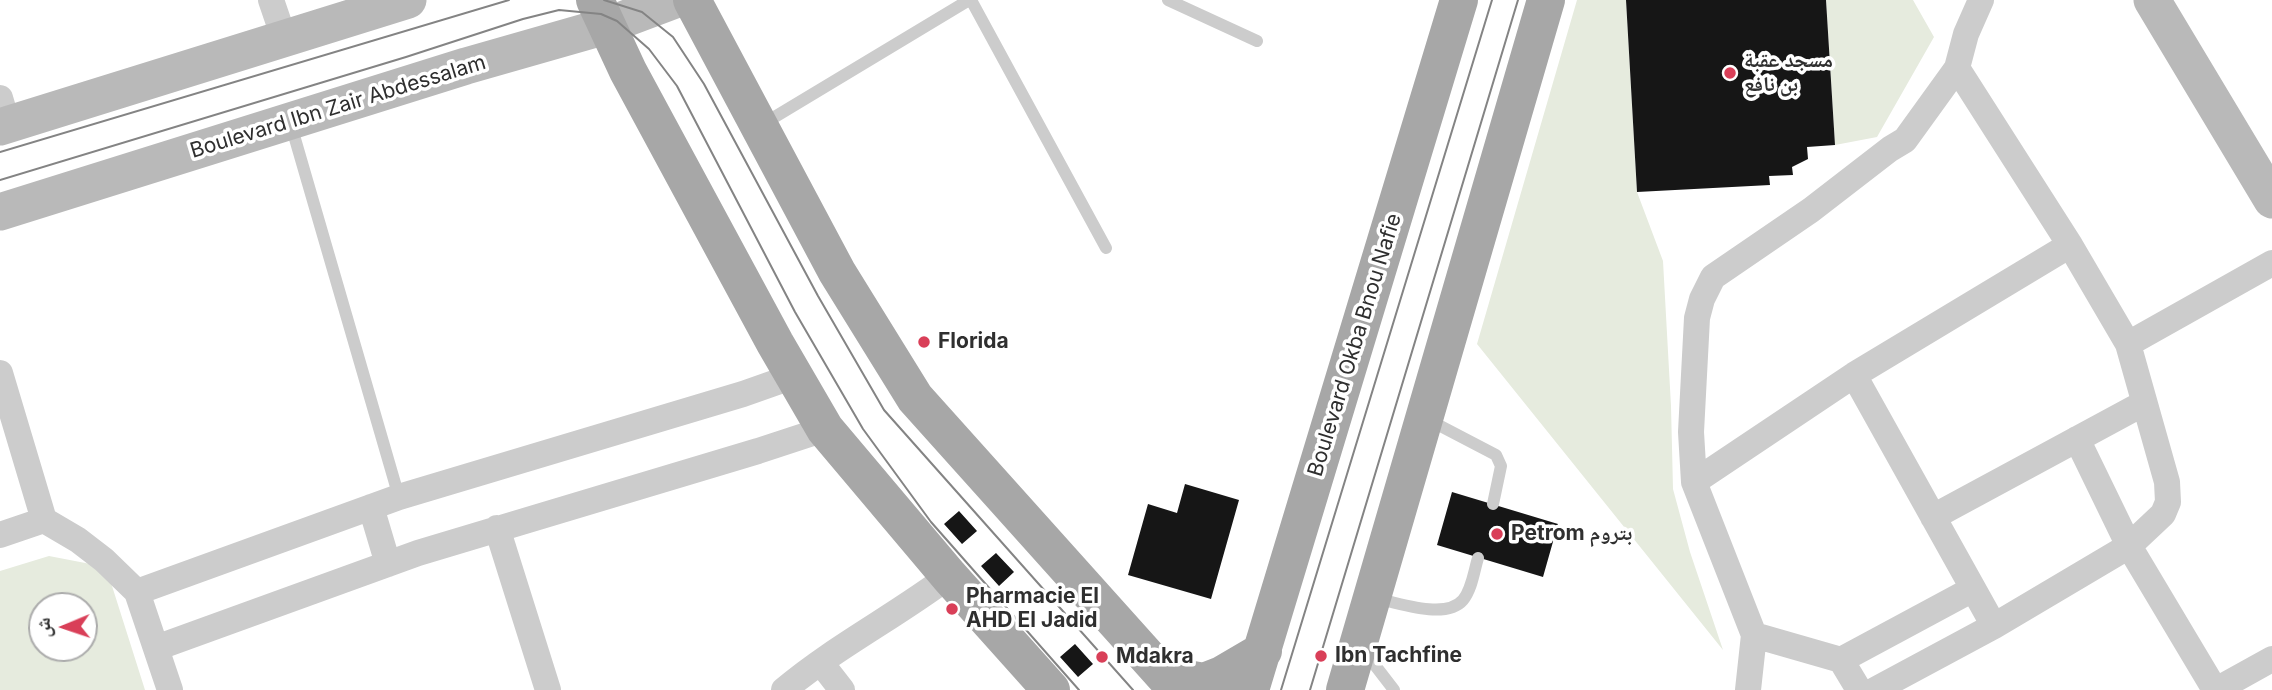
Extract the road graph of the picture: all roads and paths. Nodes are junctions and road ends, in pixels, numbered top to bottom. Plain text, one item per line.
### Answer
1 (271, 0) edge
2 (408, 0) edge
3 (675, 0) edge
4 (692, 0) edge
5 (970, 0) edge
6 (1168, 0) edge
7 (1459, 0) edge
8 (1546, 0) edge
9 (2152, 0) edge
10 (1972, 4) edge
11 (600, 13) edge
12 (284, 38) junction
13 (1258, 41) dead end
14 (1957, 68) junction
15 (3, 117) edge
16 (290, 122) junction
17 (760, 126) junction
18 (2272, 200) edge
19 (0, 212) edge
20 (2070, 245) junction
21 (1106, 248) dead end
22 (2272, 263) edge
23 (2128, 344) junction
24 (0, 373) edge
25 (1854, 375) junction
26 (794, 376) junction
27 (2144, 402) junction
28 (1425, 417) junction
29 (825, 429) junction
30 (2077, 439) junction
31 (1695, 482) junction
32 (399, 497) junction
33 (1493, 504) dead end
34 (371, 507) junction
35 (1933, 517) junction
36 (44, 520) junction
37 (497, 528) junction
38 (0, 535) edge
39 (2129, 546) junction
40 (1478, 558) dead end
41 (388, 564) junction
42 (949, 576) junction
43 (1973, 589) junction
44 (137, 592) junction
45 (1372, 598) junction
46 (1994, 626) junction
47 (1754, 635) junction
48 (1359, 644) junction
49 (156, 648) junction
50 (1263, 651) junction
51 (2272, 659) edge
52 (1841, 660) junction
53 (821, 663) junction
54 (1170, 683) edge
55 (170, 690) edge
56 (548, 690) edge
57 (784, 690) edge
58 (842, 690) edge
59 (1051, 690) edge
60 (1250, 690) edge
61 (1345, 690) edge
62 (1394, 690) edge
63 (1748, 690) edge
64 (1859, 690) edge
65 (1875, 690) edge
66 (2215, 690) edge

1 - 12 street
2 - 12 street
3 - 11 street, Boulevard Ibn Zair Abdessalam
4 - 17 main road
5 - 17 lane
5 - 21 lane
6 - 13 lane
7 - 50 main road, Boulevard Okba Bnou Nafie
8 - 28 main road
9 - 18 street
10 - 14 street
11 - 16 street, Boulevard Ibn Zair Abdessalam
11 - 26 main road
12 - 15 street
14 - 20 street
14 - 31 street
16 - 19 street, Boulevard Ibn Zair Abdessalam
16 - 32 lane
17 - 54 main road
20 - 23 street
20 - 25 street
22 - 23 street
23 - 27 street
24 - 36 street
25 - 31 street
25 - 35 street
26 - 29 main road
26 - 32 street
27 - 30 street
27 - 39 street
28 - 33 lane
28 - 45 main road
29 - 37 street
29 - 42 main road
30 - 35 street
30 - 39 street
31 - 47 street
32 - 34 street
34 - 41 street
34 - 44 street
35 - 43 street
36 - 38 street
36 - 44 street
37 - 41 street
37 - 56 street
39 - 46 street
39 - 66 street
40 - 45 lane
41 - 49 street
42 - 53 street
42 - 59 main road
43 - 46 street
43 - 52 street
44 - 49 street
45 - 48 main road
46 - 65 street
47 - 52 street
47 - 63 street
48 - 61 main road
48 - 62 lane
49 - 55 street
50 - 54 main road
50 - 60 main road, Boulevard Okba Bnou Nafie
51 - 66 street
52 - 64 street
53 - 57 street
53 - 58 street

